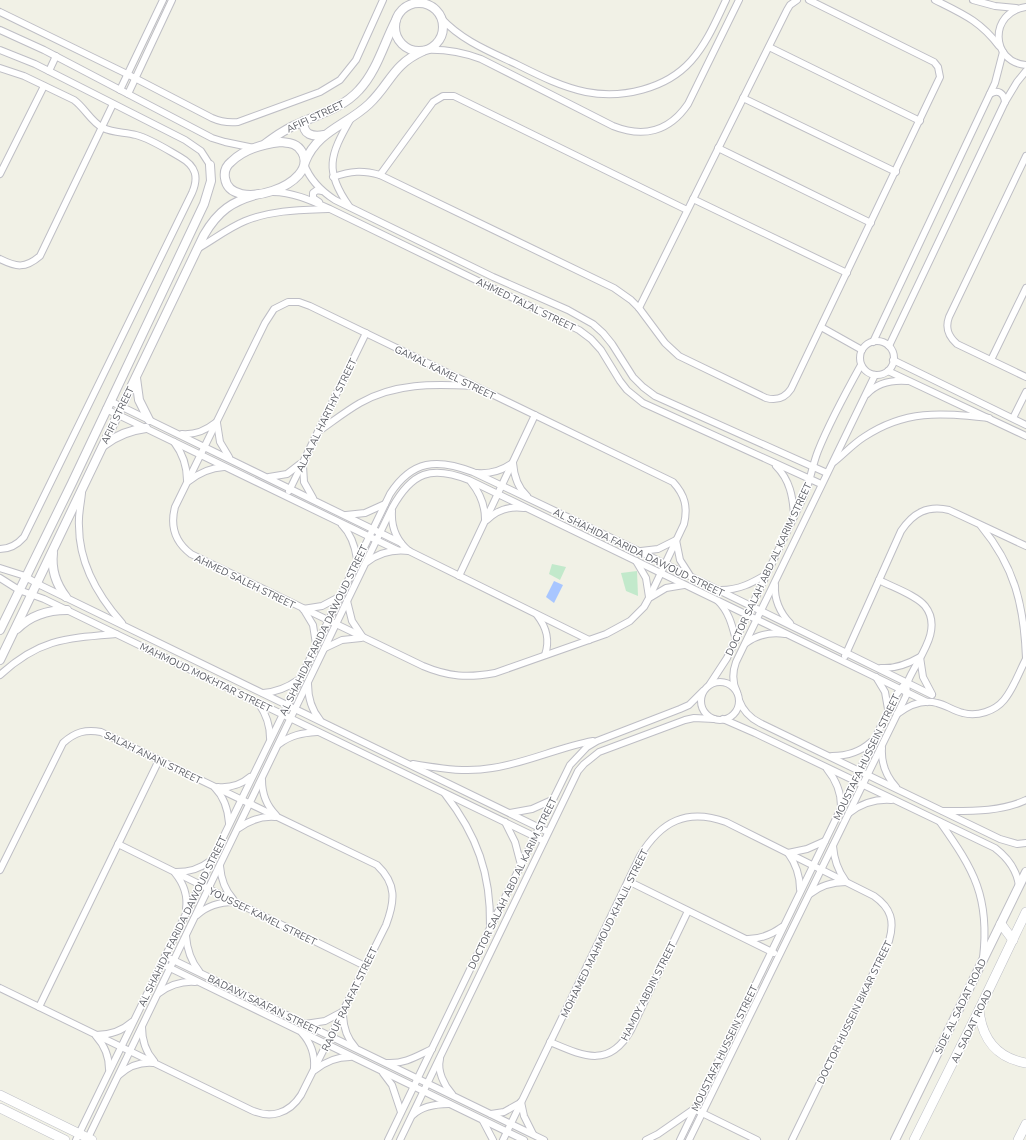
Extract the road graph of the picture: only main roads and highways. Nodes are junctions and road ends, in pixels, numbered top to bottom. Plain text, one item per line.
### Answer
1 (1026, 912) edge
2 (1000, 924) road end
3 (1013, 940) junction
4 (980, 1010) junction
5 (1026, 1063) edge
6 (0, 1095) edge
7 (0, 1108) edge
8 (1026, 1124) edge
9 (78, 1137) edge
10 (89, 1139) edge
11 (65, 1140) edge
12 (914, 1140) edge
13 (1018, 1140) edge

1 - 3 main road, AL SADAT ROAD
2 - 3 main road
3 - 4 main road, AL SADAT ROAD
4 - 5 main road
4 - 12 main road, AL SADAT ROAD
6 - 9 main road
7 - 11 main road
8 - 13 main road
9 - 10 main road

